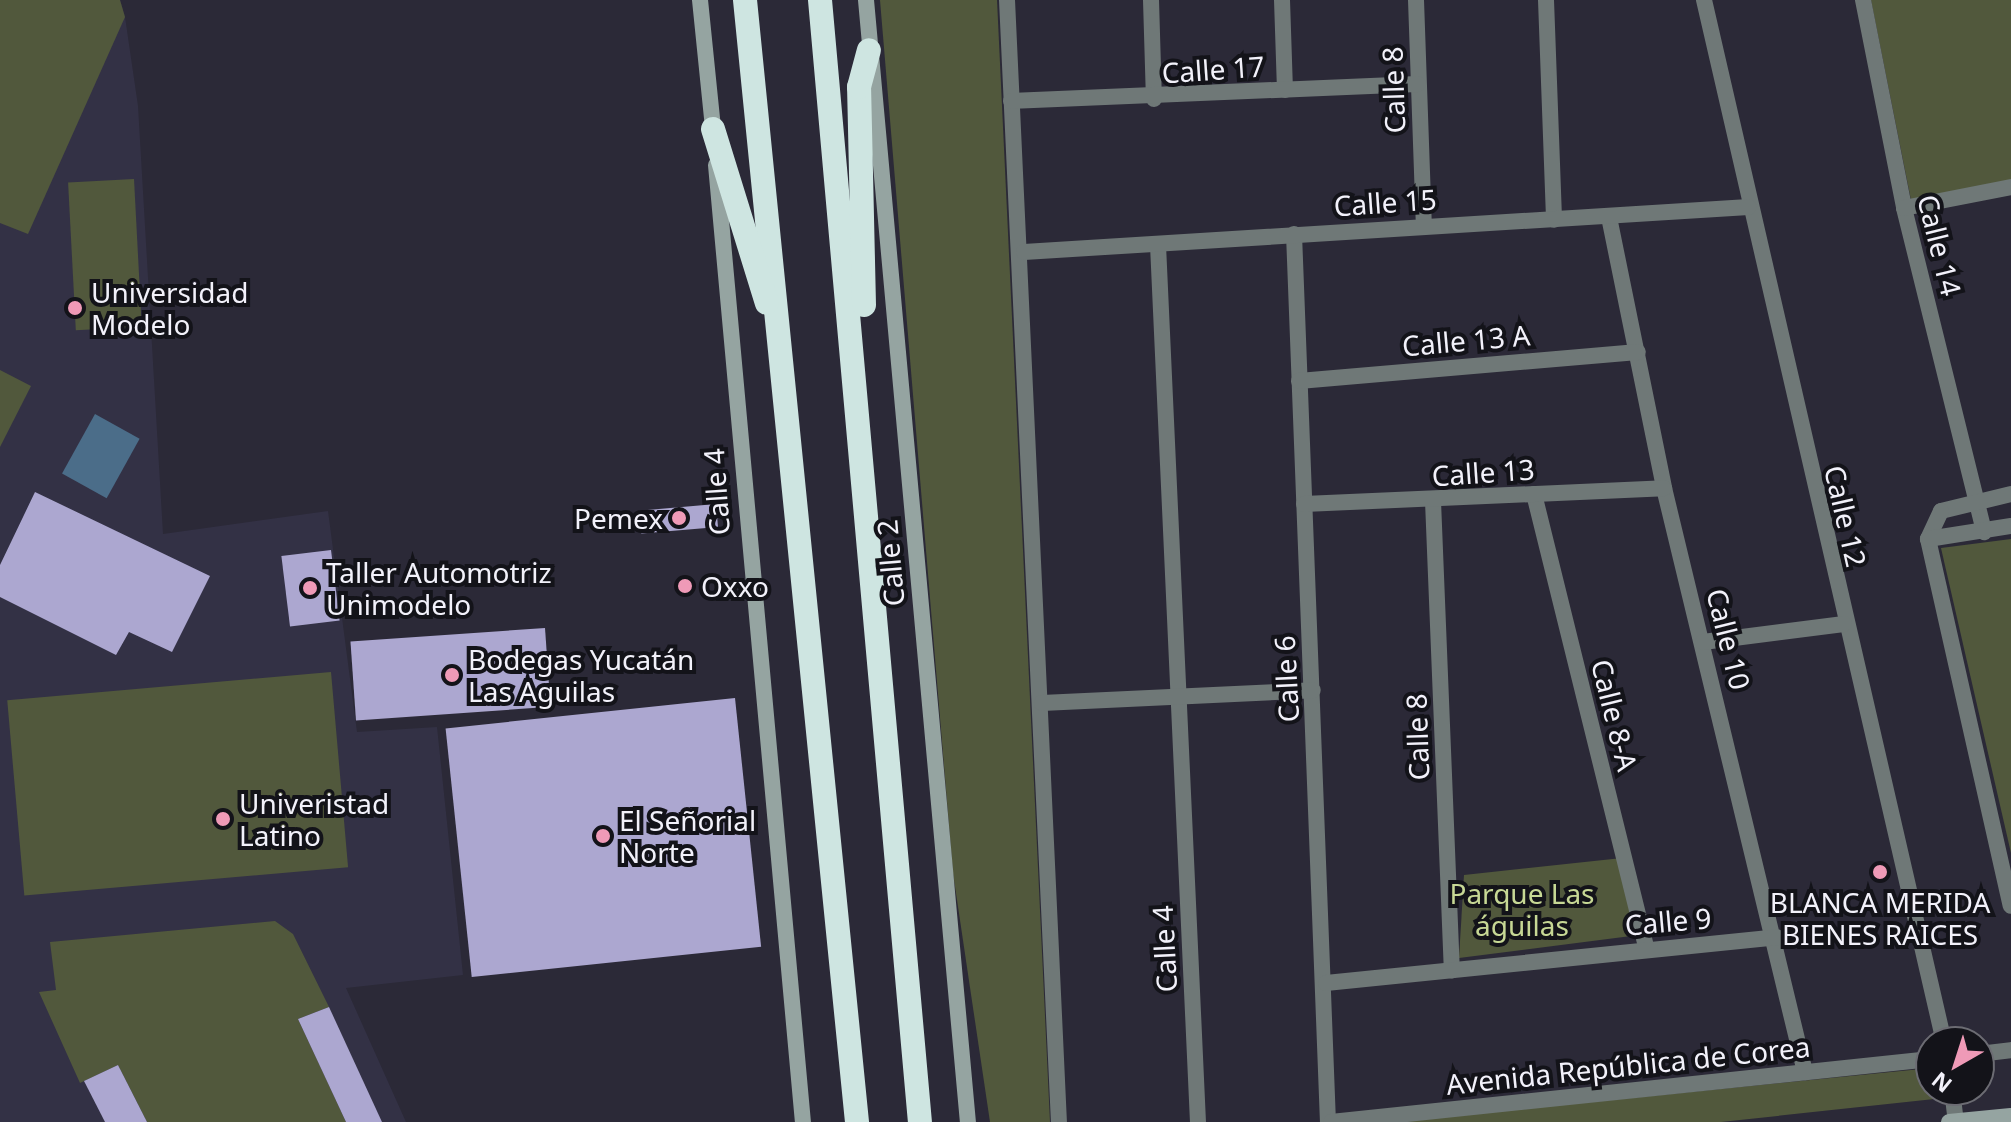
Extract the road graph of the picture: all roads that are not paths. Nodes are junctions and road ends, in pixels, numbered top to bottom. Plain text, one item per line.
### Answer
1 (700, 0) edge
2 (745, 0) edge
3 (820, 0) edge
4 (866, 0) edge
5 (1007, 0) edge
6 (1151, 0) edge
7 (1282, 0) edge
8 (1416, 0) edge
9 (1546, 0) edge
10 (1704, 0) edge
11 (1863, 0) edge
12 (869, 50) junction
13 (1418, 84) junction
14 (1285, 90) junction
15 (1154, 99) junction
16 (1011, 101) junction
17 (713, 129) junction
18 (2011, 187) edge
19 (1749, 207) junction
20 (1904, 208) junction
21 (1609, 217) junction
22 (1554, 220) junction
23 (1424, 225) junction
24 (1294, 234) junction
25 (1158, 245) junction
26 (1024, 252) junction
27 (1638, 352) junction
28 (783, 356) junction
29 (1299, 381) junction
30 (860, 400) junction
31 (1664, 488) junction
32 (1534, 494) junction
33 (2011, 494) edge
34 (1433, 501) junction
35 (1977, 501) junction
36 (1304, 504) junction
37 (2011, 526) edge
38 (1984, 532) junction
39 (1928, 539) junction
40 (1844, 624) junction
41 (1703, 642) junction
42 (1313, 690) junction
43 (1178, 695) junction
44 (1042, 703) junction
45 (2011, 906) edge
46 (1777, 937) junction
47 (1647, 949) junction
48 (1452, 971) junction
49 (1326, 983) junction
50 (1940, 1026) edge
51 (1915, 1061) edge
52 (1805, 1072) junction
53 (2011, 1116) edge
54 (968, 1120) edge
55 (803, 1122) edge
56 (857, 1122) edge
57 (920, 1122) edge
58 (1059, 1122) edge
59 (1198, 1122) edge
60 (1329, 1122) edge
61 (1949, 1122) edge
62 (1956, 1122) edge

1 - 17 main road, Calle 4
2 - 28 highway
3 - 30 highway
4 - 12 main road, Calle 2
5 - 16 street
6 - 15 street
7 - 14 street
8 - 13 street, Calle 8
9 - 22 street
10 - 19 street, Calle 12
11 - 20 street, Calle 14
12 - 30 highway
12 - 54 main road, Calle 2
13 - 14 street, Calle 17
13 - 23 street, Calle 8
14 - 15 street, Calle 17
15 - 16 street, Calle 17
16 - 26 street
17 - 28 highway
17 - 55 main road, Calle 4
18 - 20 street
19 - 21 street, Calle 15
19 - 40 street, Calle 12
20 - 35 street, Calle 14
21 - 22 street, Calle 15
21 - 27 street, Calle 10
22 - 23 street, Calle 15
23 - 24 street, Calle 15
24 - 25 street, Calle 15
24 - 29 street, Calle 6
25 - 26 street, Calle 15
25 - 43 street, Calle 4
26 - 44 street
27 - 29 street, Calle 13 A
27 - 31 street, Calle 10
28 - 56 highway
29 - 36 street, Calle 6
30 - 57 highway
31 - 32 street, Calle 13
31 - 41 street, Calle 10
32 - 34 street, Calle 13
32 - 47 street, Calle 8-A
33 - 35 street
34 - 36 street, Calle 13
34 - 48 street, Calle 8
35 - 38 street, Calle 14
35 - 39 street
36 - 42 street, Calle 6
37 - 38 street
38 - 39 street
39 - 45 street
40 - 41 street
40 - 50 street, Calle 12
41 - 46 street, Calle 10
42 - 43 street
42 - 49 street, Calle 6
43 - 44 street
43 - 59 street, Calle 4
44 - 58 street
46 - 47 street, Calle 9
46 - 52 street, Calle 10
47 - 48 street, Calle 9
48 - 49 street, Calle 9
49 - 60 street, Calle 6
51 - 52 street, Avenida República de Corea
52 - 60 street, Avenida República de Corea
53 - 62 main road
61 - 62 main road

